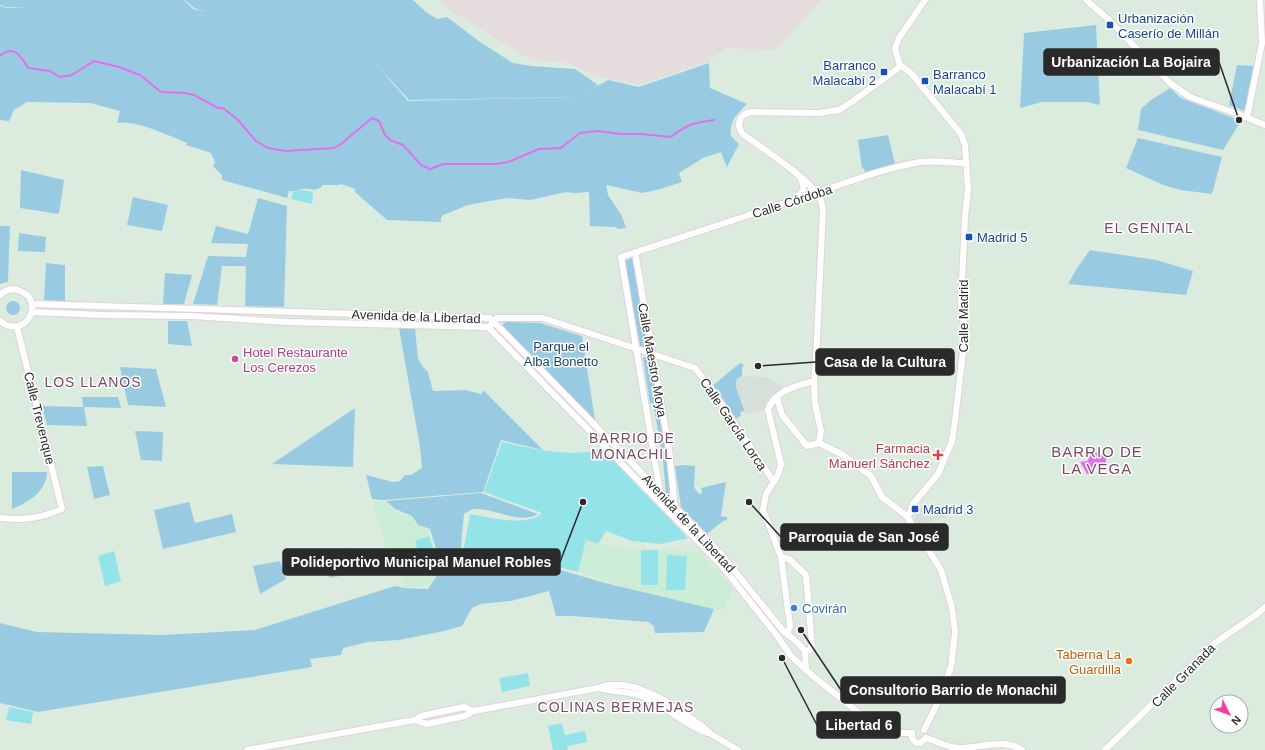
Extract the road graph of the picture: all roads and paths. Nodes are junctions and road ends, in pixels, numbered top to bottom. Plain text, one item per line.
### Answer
1 (925, 0) edge
2 (1086, 0) edge
3 (1260, 0) edge
4 (900, 65) junction
5 (1247, 117) junction
6 (1265, 125) edge
7 (966, 163) junction
8 (801, 177) junction
9 (817, 193) junction
10 (794, 200) junction
11 (635, 252) junction
12 (621, 257) joint
13 (0, 295) edge
14 (32, 304) junction
15 (32, 312) junction
16 (0, 321) edge
17 (494, 322) junction
18 (18, 326) junction
19 (488, 327) junction
20 (637, 349) junction
21 (653, 354) junction
22 (814, 381) junction
23 (777, 397) junction
24 (819, 443) junction
25 (774, 482) junction
26 (660, 492) junction
27 (659, 501) junction
28 (675, 507) junction
29 (674, 516) junction
30 (908, 517) junction
31 (0, 518) edge
32 (782, 556) junction
33 (1265, 607) edge
34 (775, 633) junction
35 (786, 633) junction
36 (805, 651) junction
37 (806, 670) junction
38 (598, 688) junction
39 (474, 710) junction
40 (415, 720) junction
41 (924, 730) junction
42 (912, 733) junction
43 (711, 734) junction
44 (926, 738) junction
45 (916, 743) junction
46 (247, 750) edge
47 (738, 750) edge
48 (914, 750) edge
49 (1022, 750) edge
50 (1105, 750) edge

1 - 4 street
2 - 5 street
3 - 5 street
4 - 7 street, Calle Madrid
4 - 8 street
5 - 6 street
7 - 9 street, Calle Córdoba
7 - 30 street, Calle Madrid
8 - 9 street
8 - 10 street
9 - 10 street, Calle Córdoba
9 - 22 street
10 - 11 street, Calle Córdoba
11 - 12 street, Calle Córdoba
11 - 21 street, Calle Maestro Moya
12 - 20 street, Calle Maestro Moya
13 - 14 street
14 - 15 street
14 - 17 street, Avenida de la Libertad
15 - 18 street
15 - 19 street, Avenida de la Libertad
16 - 18 street
17 - 19 street, Calle García Lorca
17 - 20 street, Calle García Lorca
17 - 26 street, Avenida de la Libertad
18 - 31 street, Calle Trevenque
19 - 27 street, Avenida de la Libertad
20 - 21 street, Calle García Lorca
20 - 26 street, Calle Maestro Moya
21 - 25 street, Calle García Lorca
21 - 28 street, Calle Maestro Moya
22 - 23 street
22 - 24 street
23 - 24 street
23 - 25 street
24 - 30 street
25 - 32 street
26 - 27 street, Calle Maestro Moya
26 - 28 street, Avenida de la Libertad
27 - 29 street, Avenida de la Libertad
28 - 29 street, Calle Maestro Moya
28 - 35 street, Avenida de la Libertad
29 - 34 street, Avenida de la Libertad
30 - 41 street
32 - 35 street
32 - 36 street
33 - 50 street, Calle Granada
34 - 35 street
34 - 37 street, Avenida de la Libertad
35 - 36 street, Avenida de la Libertad
36 - 37 street
37 - 42 street, Avenida de la Libertad
38 - 39 street
38 - 43 street
38 - 43 street
39 - 40 street
39 - 40 street
40 - 46 street
41 - 42 street
41 - 44 street
42 - 45 street
43 - 47 street
44 - 45 street
44 - 49 street
45 - 48 street

